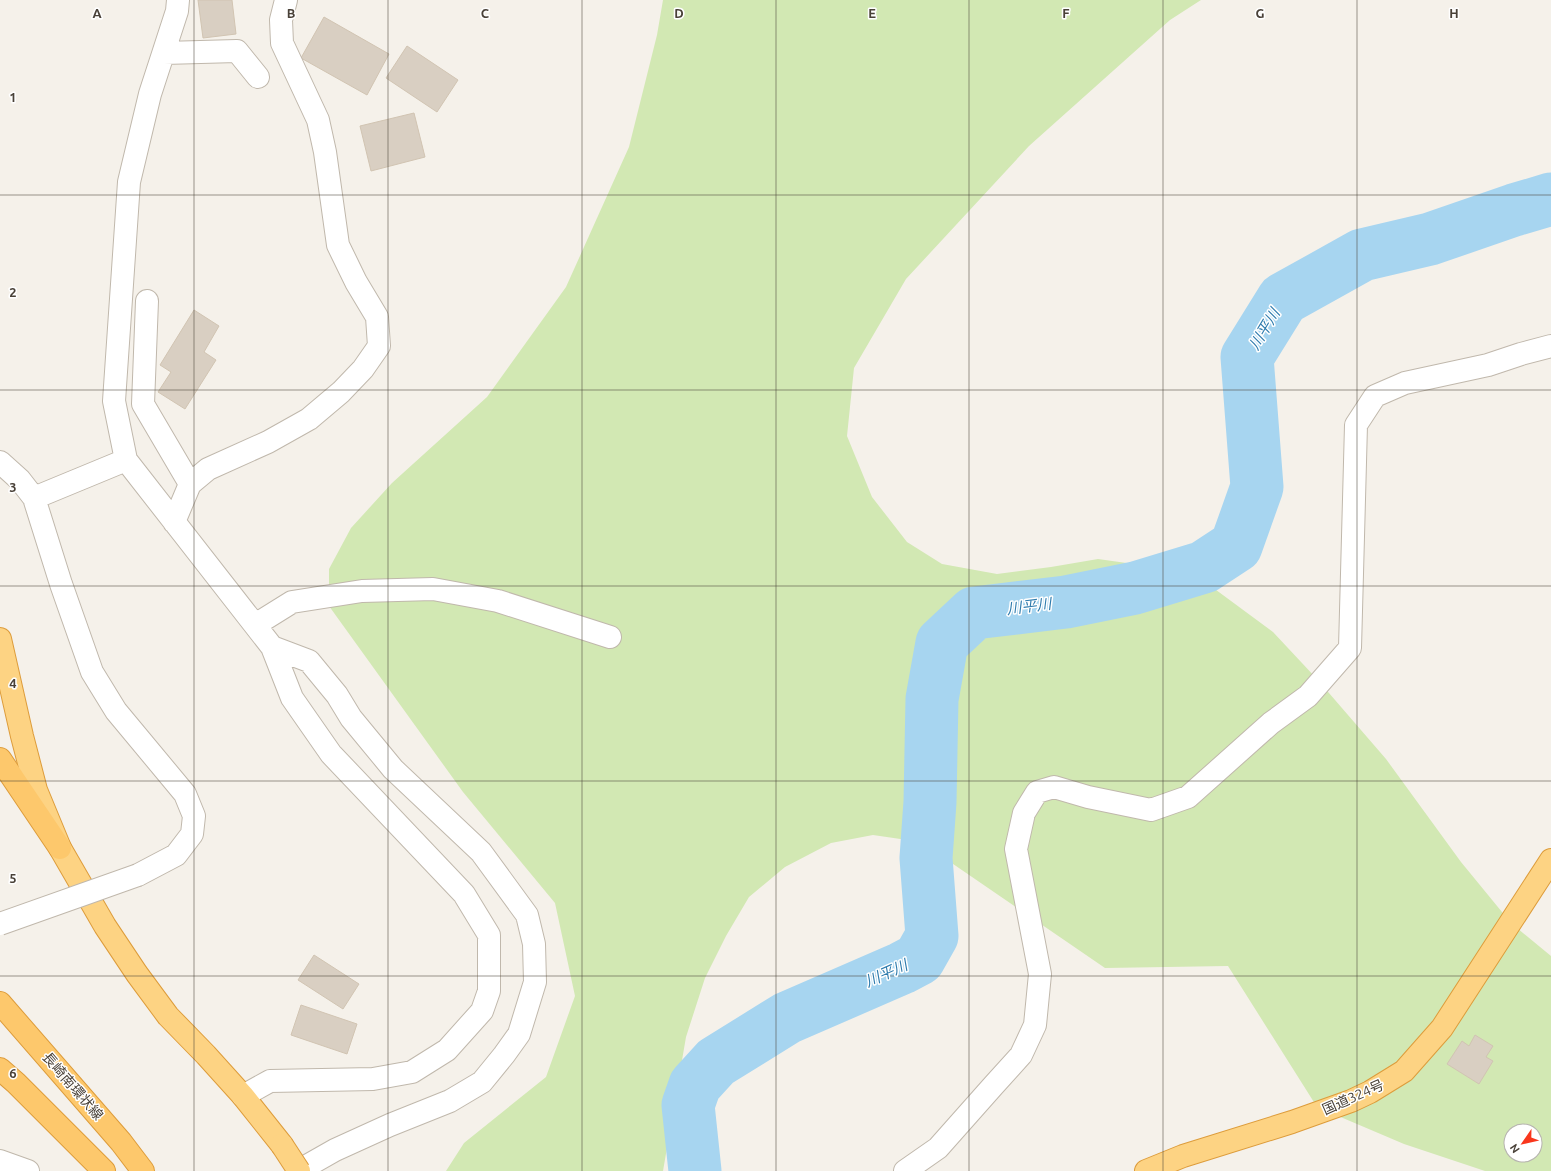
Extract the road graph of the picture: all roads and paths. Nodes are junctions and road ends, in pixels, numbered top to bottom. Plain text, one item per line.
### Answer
1 (178, 0) edge
2 (286, 0) edge
3 (164, 53) junction
4 (258, 78) dead end
5 (147, 301) dead end
6 (1551, 346) edge
7 (126, 460) junction
8 (0, 462) edge
9 (190, 484) junction
10 (34, 498) junction
11 (174, 522) junction
12 (254, 625) junction
13 (610, 637) dead end
14 (0, 639) edge
15 (272, 647) junction
16 (0, 759) edge
17 (60, 848) junction
18 (1551, 860) edge
19 (0, 924) edge
20 (0, 988) edge
21 (0, 1003) edge
22 (0, 1069) edge
23 (243, 1096) junction
24 (121, 1142) junction
25 (0, 1161) edge
26 (28, 1171) edge
27 (104, 1171) edge
28 (143, 1171) edge
29 (299, 1171) edge
30 (905, 1171) edge
31 (1146, 1171) edge

1 - 3 street
2 - 9 street
3 - 4 street
3 - 7 street
5 - 9 street
6 - 30 street
7 - 10 street
7 - 11 street
8 - 10 street
9 - 11 street
10 - 19 street, bridge
11 - 12 street
12 - 13 street
12 - 15 street
14 - 17 highway
15 - 23 street
15 - 29 street
16 - 17 highway
17 - 23 highway
18 - 31 highway, 国道324号
20 - 24 highway
21 - 24 highway, 長崎南環状線
22 - 27 highway
23 - 29 highway, bridge
24 - 28 highway, 長崎南環状線
25 - 26 street

